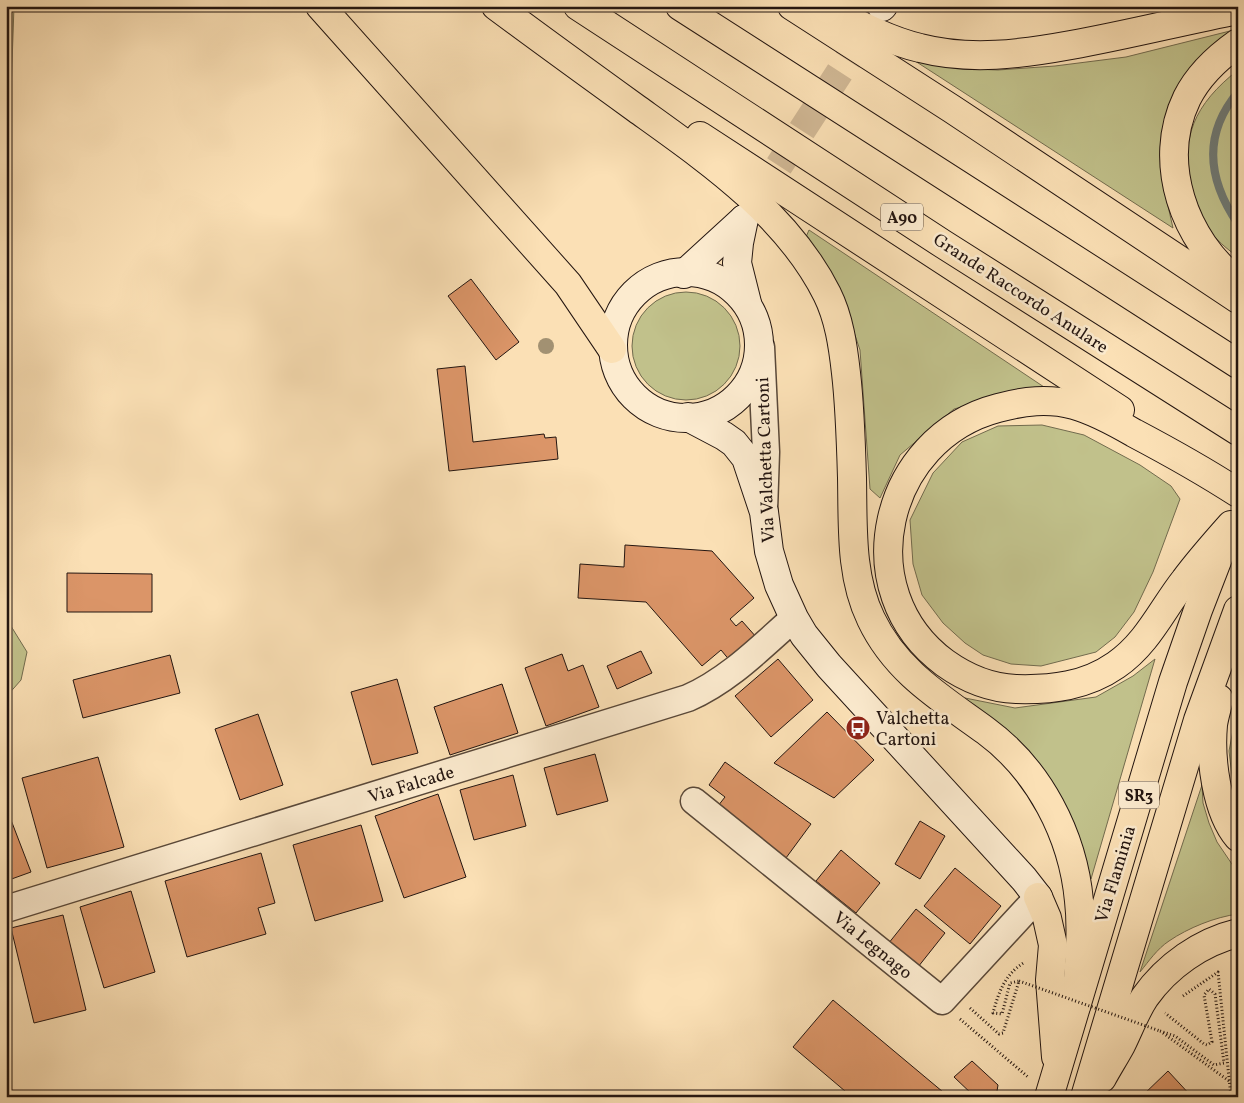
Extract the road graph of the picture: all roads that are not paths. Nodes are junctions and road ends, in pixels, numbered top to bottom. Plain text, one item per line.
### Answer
1 (320, 6) edge
2 (496, 6) edge
3 (500, 6) edge
4 (578, 6) edge
5 (680, 6) edge
6 (792, 6) edge
7 (823, 6) edge
8 (1238, 10) edge
9 (1238, 43) edge
10 (684, 274) junction
11 (1238, 282) edge
12 (1238, 299) edge
13 (747, 303) junction
14 (761, 347) junction
15 (612, 349) junction
16 (1238, 364) edge
17 (688, 417) junction
18 (1233, 428) edge
19 (1198, 467) junction
20 (1238, 493) edge
21 (764, 512) junction
22 (1234, 519) edge
23 (1238, 610) edge
24 (1238, 614) edge
25 (794, 618) junction
26 (694, 801) dead end
27 (1238, 837) edge
28 (1038, 897) junction
29 (6, 908) edge
30 (1238, 933) edge
31 (1076, 1006) junction
32 (1057, 1069) junction
33 (1049, 1096) edge
34 (1086, 1097) edge
35 (1091, 1097) edge

1 - 15 highway
2 - 31 highway
3 - 19 highway
4 - 18 highway, Grande Raccordo Anulare / A90
5 - 16 highway
6 - 12 highway
7 - 8 highway
9 - 11 highway
10 - 13 street, Via Valchetta Cartoni
10 - 13 street
10 - 15 street, Via Valchetta Cartoni
13 - 14 street, Via Valchetta Cartoni
14 - 17 street, Via Valchetta Cartoni
14 - 21 street, Via Valchetta Cartoni
15 - 17 street, Via Valchetta Cartoni
17 - 21 street
19 - 20 highway
19 - 22 highway
21 - 25 street, Via Valchetta Cartoni
22 - 31 highway, Via Flaminia / SR3
23 - 34 highway, Via Flaminia / SR3
24 - 27 highway
25 - 28 street, Via Valchetta Cartoni
25 - 29 street, Via Falcade
26 - 28 street, Via Legnago
28 - 32 highway
30 - 35 highway
31 - 32 highway, Via Flaminia / SR3
32 - 33 highway, Via Flaminia / SR3

